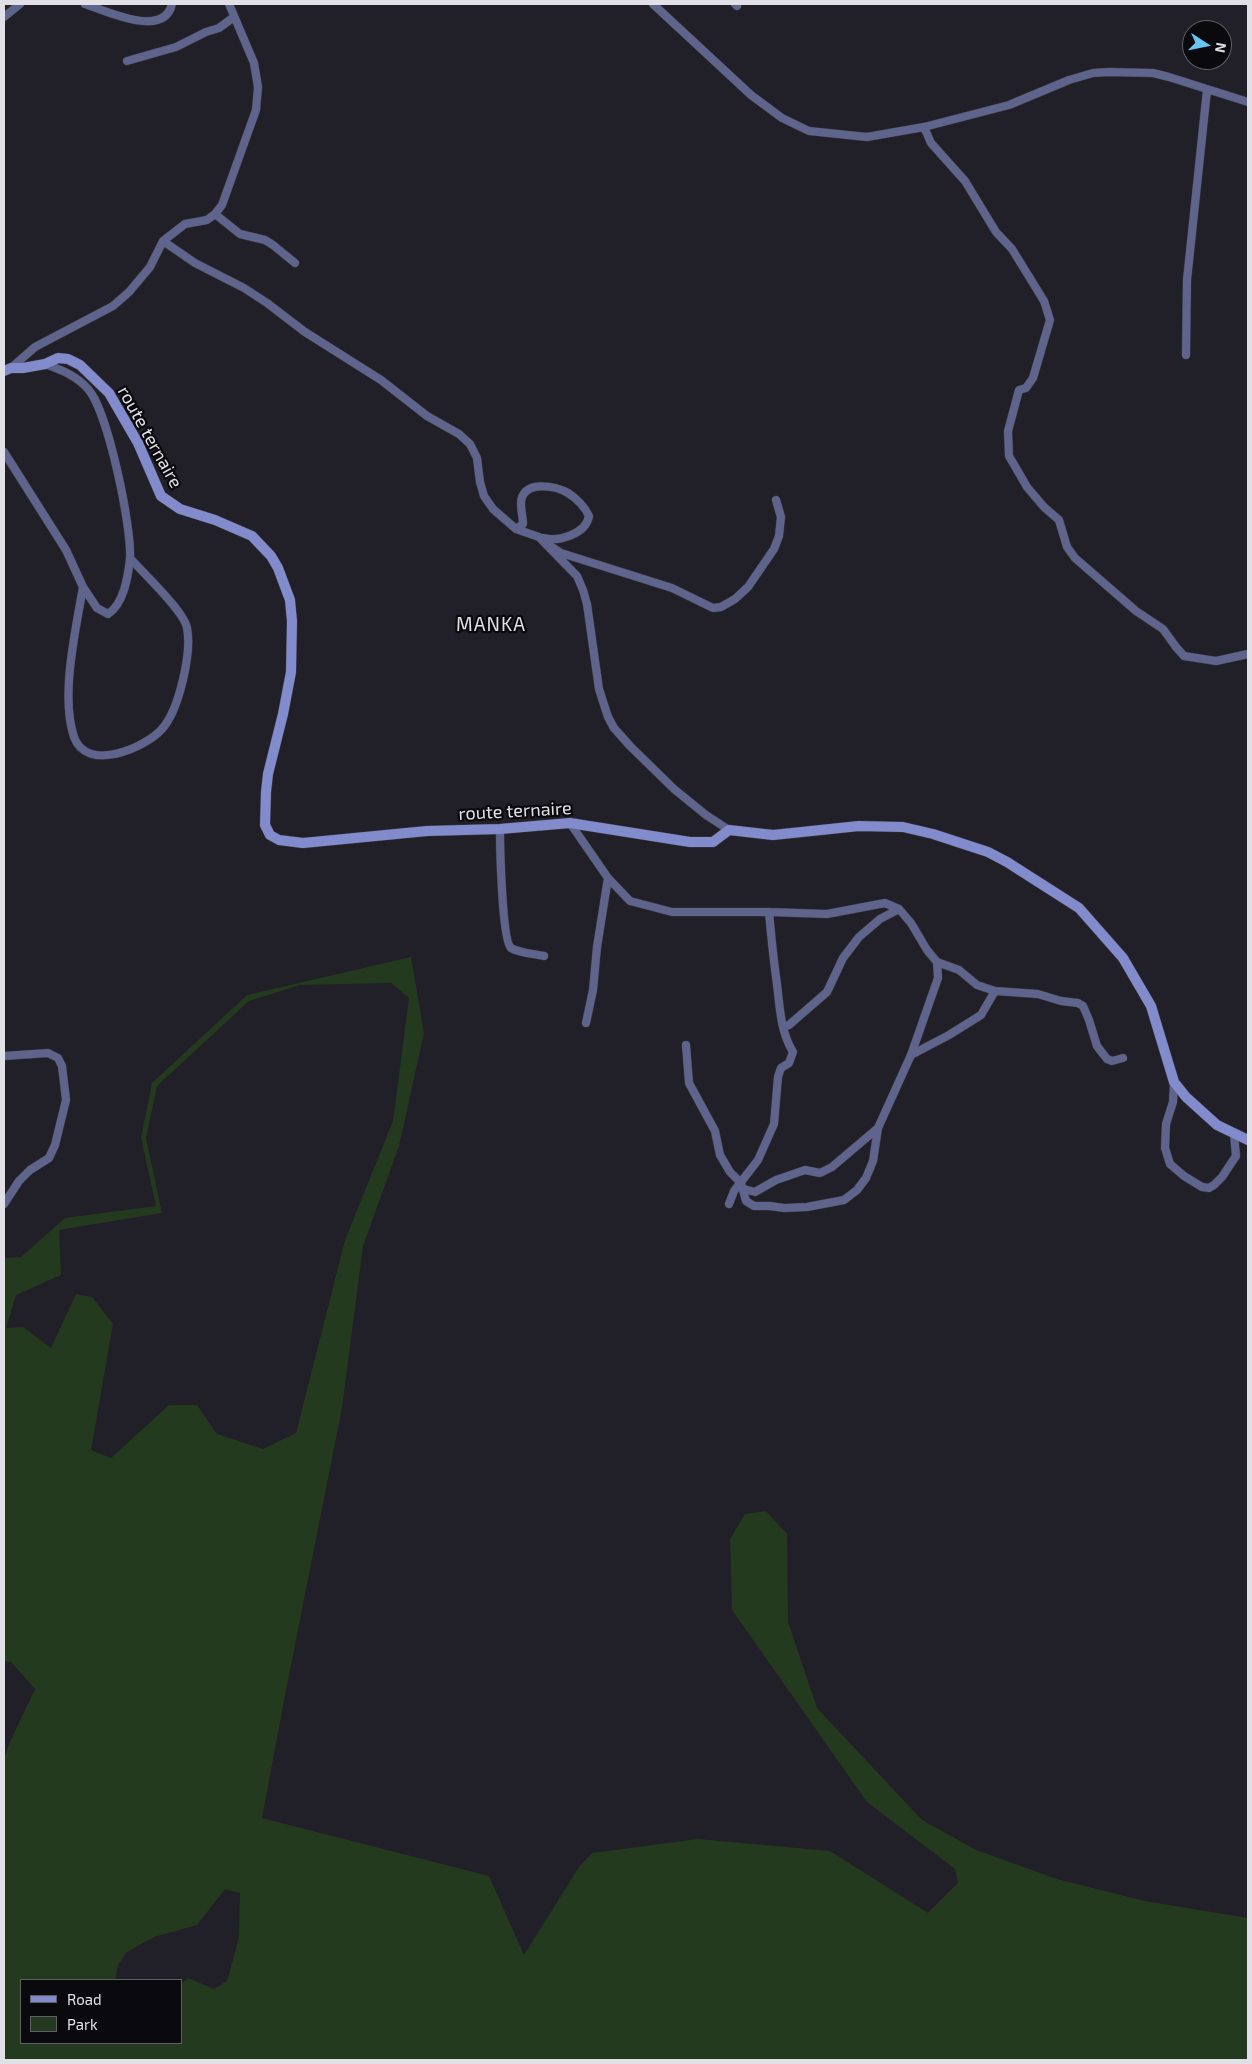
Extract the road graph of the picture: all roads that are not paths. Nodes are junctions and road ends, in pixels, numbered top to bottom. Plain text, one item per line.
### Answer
1 (20, 4) edge
2 (85, 4) edge
3 (172, 4) edge
4 (229, 4) edge
5 (653, 4) edge
6 (4, 17) edge
7 (234, 18) junction
8 (127, 62) dead end
9 (1207, 90) junction
10 (1248, 102) edge
11 (924, 127) junction
12 (216, 214) junction
13 (163, 241) junction
14 (294, 263) dead end
15 (1186, 355) dead end
16 (45, 364) junction
17 (8, 369) edge
18 (4, 452) edge
19 (776, 500) dead end
20 (516, 529) junction
21 (538, 537) junction
22 (130, 558) junction
23 (83, 587) junction
24 (1248, 654) edge
25 (570, 823) junction
26 (500, 830) junction
27 (729, 830) junction
28 (608, 878) junction
29 (898, 910) junction
30 (769, 912) junction
31 (544, 956) dead end
32 (937, 962) junction
33 (995, 991) junction
34 (586, 1023) dead end
35 (784, 1027) junction
36 (686, 1045) dead end
37 (910, 1055) junction
38 (4, 1056) edge
39 (1123, 1058) dead end
40 (1174, 1082) junction
41 (878, 1128) junction
42 (1234, 1134) junction
43 (1248, 1140) edge
44 (743, 1186) junction
45 (4, 1204) edge
46 (729, 1204) dead end

1 - 6 street
2 - 3 street
4 - 7 street
5 - 11 street
7 - 8 street
7 - 12 street
9 - 10 street
9 - 11 street
9 - 15 street
11 - 24 street
12 - 13 street
12 - 14 street
13 - 17 street
13 - 20 street
16 - 17 street, route ternaire
16 - 22 street
16 - 26 street, route ternaire
18 - 23 street
19 - 21 street
20 - 21 street
20 - 21 street
21 - 27 street
22 - 23 street
22 - 23 street
25 - 26 street, route ternaire
25 - 27 street, route ternaire
25 - 28 street
26 - 31 street
27 - 40 street
28 - 30 street
28 - 34 street
29 - 30 street
29 - 32 street
29 - 35 street
30 - 35 street
32 - 33 street
32 - 37 street
33 - 37 street
33 - 39 street
35 - 44 street
36 - 44 street
37 - 41 street
38 - 45 street
40 - 42 street
40 - 42 street
41 - 44 street
41 - 44 street
42 - 43 street
44 - 46 street

